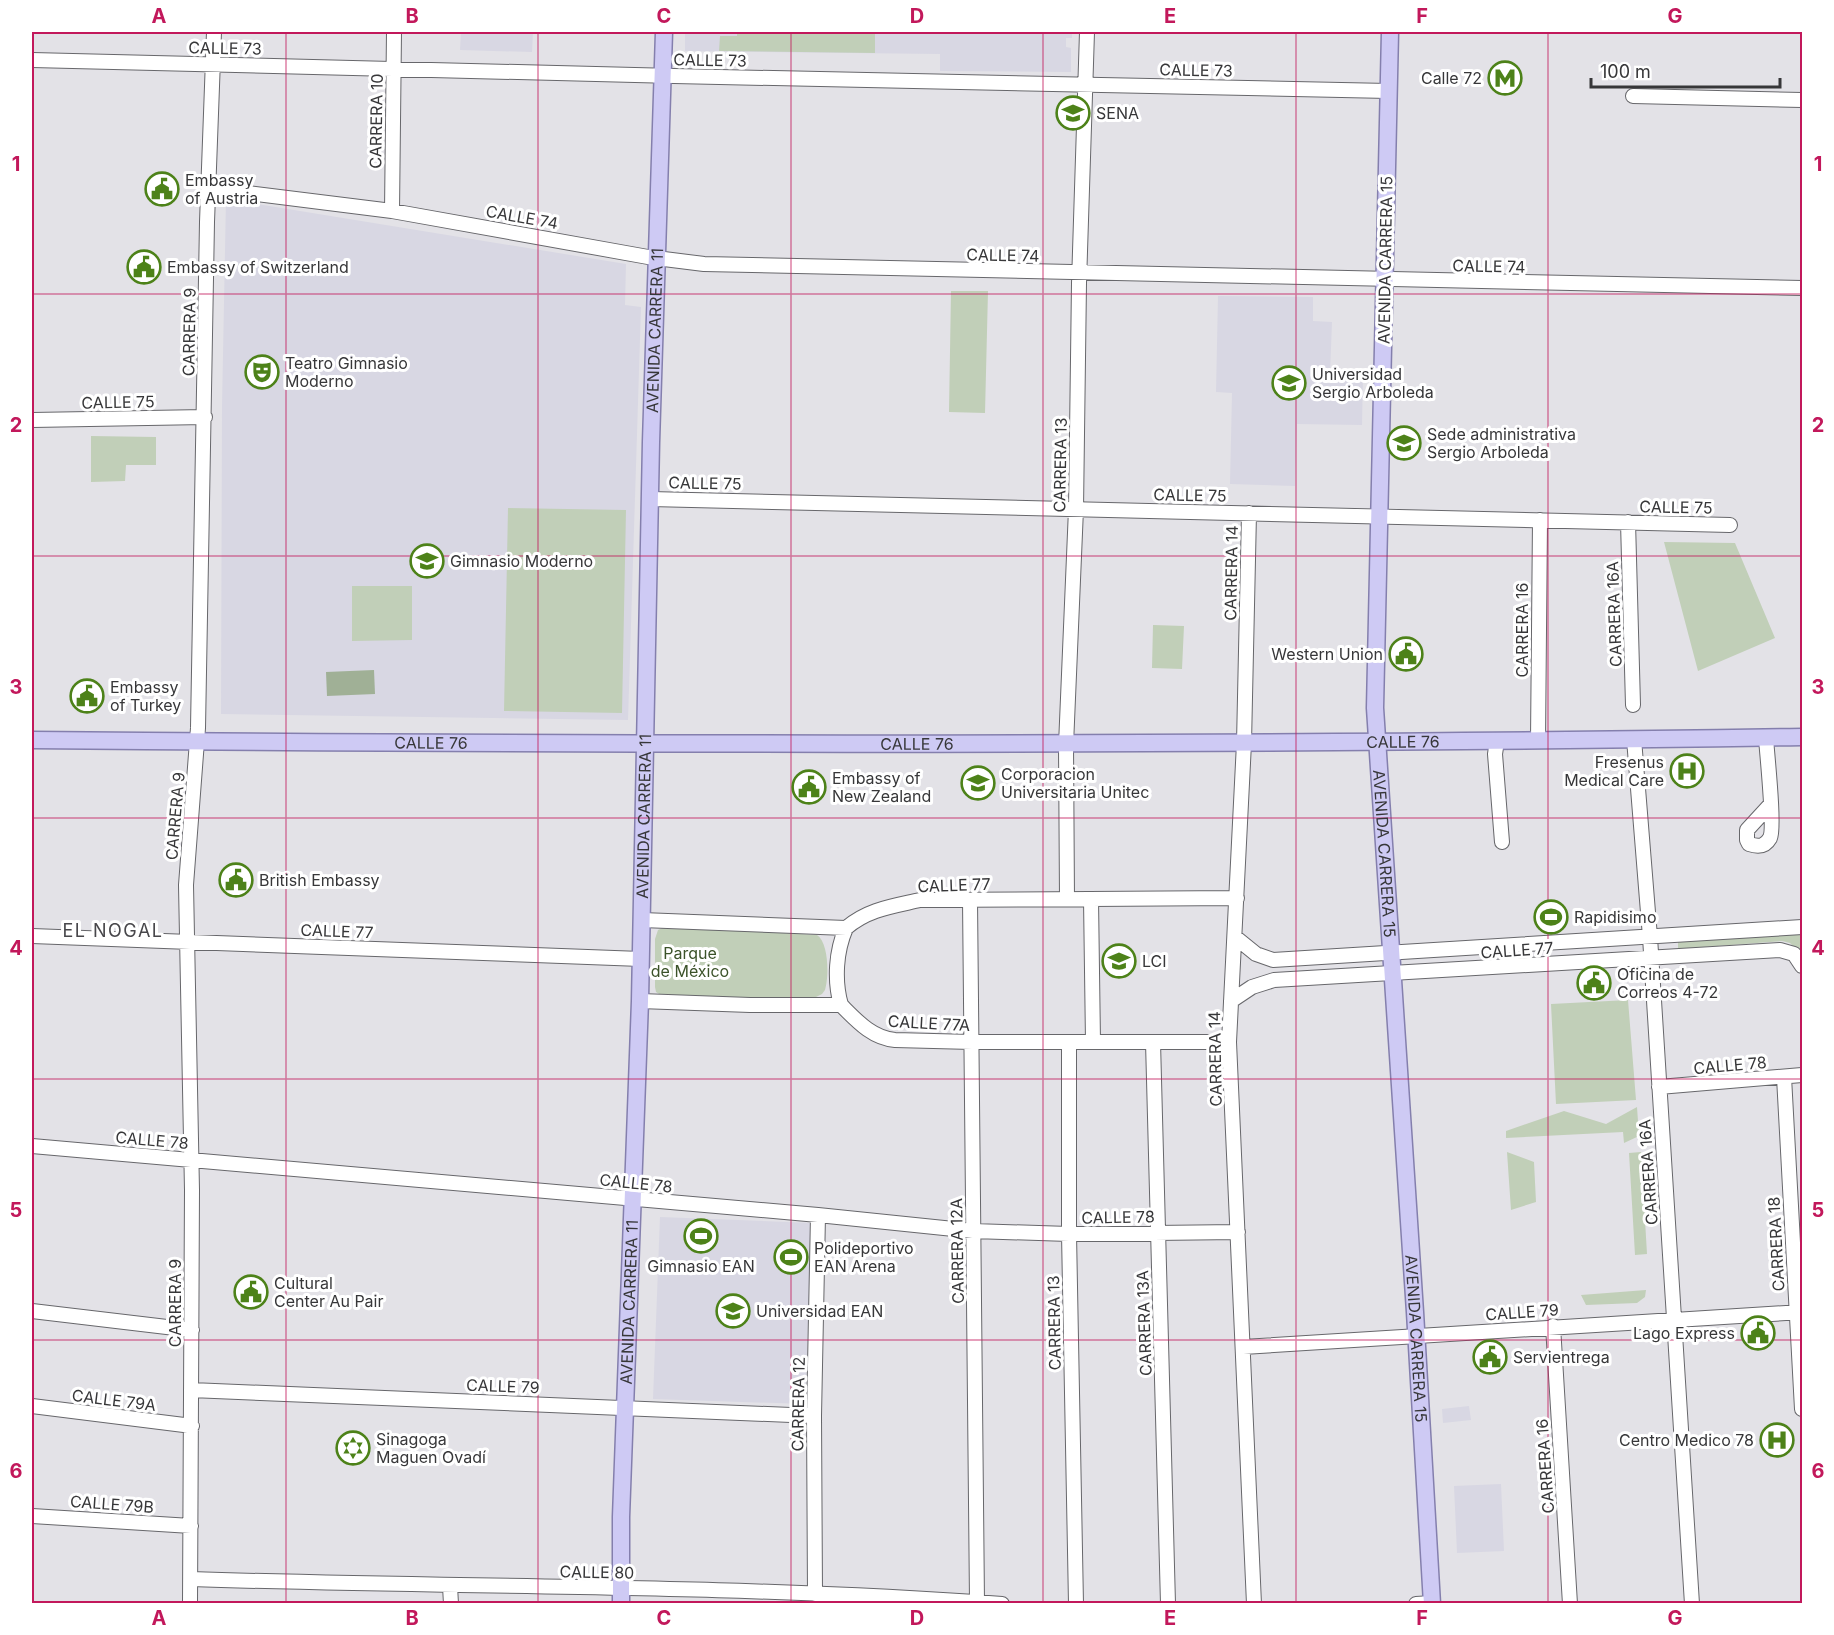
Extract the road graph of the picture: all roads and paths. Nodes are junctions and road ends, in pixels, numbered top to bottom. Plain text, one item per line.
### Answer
1 (214, 32) edge
2 (394, 32) edge
3 (664, 32) edge
4 (1087, 32) edge
5 (1390, 32) edge
6 (32, 60) edge
7 (213, 64) junction
8 (394, 68) junction
9 (663, 76) junction
10 (1086, 84) junction
11 (1389, 91) junction
12 (1633, 96) dead end
13 (1803, 100) edge
14 (208, 188) junction
15 (392, 211) junction
16 (656, 258) junction
17 (1080, 273) junction
18 (1385, 280) junction
19 (1803, 288) edge
20 (205, 417) junction
21 (32, 420) edge
22 (650, 499) junction
23 (1076, 509) junction
24 (1249, 513) junction
25 (1378, 516) junction
26 (1540, 520) junction
27 (1628, 522) junction
28 (1730, 525) dead end
29 (1633, 705) dead end
30 (1803, 737) edge
31 (1766, 738) junction
32 (1634, 739) junction
33 (32, 740) edge
34 (1538, 740) junction
35 (197, 741) junction
36 (1497, 741) junction
37 (1376, 742) junction
38 (1244, 743) junction
39 (645, 745) junction
40 (1066, 745) junction
41 (1770, 805) dead end
42 (1502, 842) dead end
43 (1237, 898) junction
44 (1067, 899) junction
45 (1091, 899) junction
46 (970, 900) junction
47 (642, 920) junction
48 (1803, 927) edge
49 (846, 928) junction
50 (32, 936) edge
51 (1235, 937) junction
52 (1650, 937) junction
53 (187, 942) junction
54 (1390, 953) junction
55 (1651, 958) junction
56 (640, 960) junction
57 (1802, 966) edge
58 (1392, 974) junction
59 (640, 1001) junction
60 (1231, 1001) junction
61 (841, 1005) junction
62 (972, 1042) junction
63 (1069, 1042) junction
64 (1093, 1042) junction
65 (1153, 1042) junction
66 (1229, 1042) junction
67 (1803, 1075) edge
68 (1784, 1077) junction
69 (1659, 1087) junction
70 (32, 1146) edge
71 (191, 1160) junction
72 (632, 1200) junction
73 (818, 1215) junction
74 (973, 1231) junction
75 (1158, 1232) junction
76 (1238, 1232) junction
77 (1069, 1234) junction
78 (32, 1311) edge
79 (1799, 1312) edge
80 (1674, 1319) junction
81 (1553, 1326) junction
82 (192, 1330) junction
83 (1416, 1336) junction
84 (1243, 1347) junction
85 (191, 1390) junction
86 (32, 1406) edge
87 (624, 1408) junction
88 (1803, 1409) edge
89 (814, 1416) junction
90 (192, 1426) junction
91 (32, 1516) edge
92 (191, 1526) junction
93 (191, 1579) junction
94 (454, 1586) junction
95 (815, 1594) junction
96 (621, 1596) edge
97 (977, 1602) junction
98 (1432, 1603) edge
99 (190, 1604) edge
100 (451, 1604) edge
101 (458, 1604) edge
102 (1002, 1604) edge
103 (1076, 1604) edge
104 (1168, 1604) edge
105 (1254, 1604) edge
106 (1416, 1604) edge
107 (1570, 1604) edge
108 (1692, 1604) edge

1 - 7 street, CARRERA 9
2 - 8 street, CARRERA 10
3 - 9 main road, AVENIDA CARRERA 11
4 - 10 street, CARRERA 13
5 - 11 main road, AVENIDA CARRERA 15
6 - 7 street, CALLE 73
7 - 8 street, CALLE 73
7 - 14 street, CARRERA 9
8 - 9 street, CALLE 73
8 - 15 street, CARRERA 10
9 - 10 street, CALLE 73
9 - 16 main road, AVENIDA CARRERA 11
10 - 11 street, CALLE 73
10 - 17 street, CARRERA 13
11 - 18 main road, AVENIDA CARRERA 15
12 - 13 street
14 - 15 street, CALLE 74
14 - 20 street, CARRERA 9
15 - 16 street, CALLE 74
16 - 17 street, CALLE 74
16 - 22 main road, AVENIDA CARRERA 11
17 - 18 street, CALLE 74
17 - 23 street, CARRERA 13
18 - 19 street, CALLE 74
18 - 25 main road, AVENIDA CARRERA 15
20 - 21 street, CALLE 75
20 - 35 street, CARRERA 9
22 - 23 street, CALLE 75
22 - 39 main road, AVENIDA CARRERA 11
23 - 24 street, CALLE 75
23 - 40 street, CARRERA 13
24 - 25 street, CALLE 75
24 - 38 street, CARRERA 14
25 - 26 street, CALLE 75
25 - 37 main road, AVENIDA CARRERA 15
26 - 27 street, CALLE 75
26 - 34 street, CARRERA 16
27 - 28 street, CALLE 75
27 - 29 street, CARRERA 16A
30 - 31 main road, CALLE 76
31 - 32 main road, CALLE 76
31 - 41 street
32 - 34 main road, CALLE 76
32 - 52 street, CARRERA 16A
33 - 35 main road, CALLE 76
34 - 36 main road, CALLE 76
35 - 39 main road, CALLE 76
35 - 53 street, CARRERA 9
36 - 37 main road, CALLE 76
36 - 42 street
37 - 38 main road, CALLE 76
37 - 54 main road, AVENIDA CARRERA 15
38 - 40 main road, CALLE 76
38 - 43 street, CARRERA 14
39 - 40 main road, CALLE 76
39 - 47 main road, AVENIDA CARRERA 11
40 - 44 street, CARRERA 13
43 - 45 street, CALLE 77
43 - 51 street, CARRERA 14
44 - 45 street, CALLE 77
44 - 46 street, CALLE 77
45 - 64 street
46 - 49 street, CALLE 77
46 - 62 street, CARRERA 12A
47 - 49 street
47 - 56 main road, AVENIDA CARRERA 11
48 - 52 street, CALLE 77
49 - 61 street
50 - 53 street, CALLE 77
51 - 54 street, CALLE 77
51 - 60 street, CARRERA 14
52 - 54 street, CALLE 77
52 - 55 street, CARRERA 16A
53 - 56 street, CALLE 77
53 - 71 street, CARRERA 9
54 - 58 main road, AVENIDA CARRERA 15
55 - 57 street, CALLE 77
55 - 58 street, CALLE 77
55 - 69 street, CARRERA 16A
56 - 59 main road, AVENIDA CARRERA 11
58 - 60 street, CALLE 77
58 - 83 main road, AVENIDA CARRERA 15
59 - 61 street
59 - 72 main road, AVENIDA CARRERA 11
60 - 66 street, CARRERA 14
61 - 62 street, CALLE 77A
62 - 63 street, CALLE 77A
62 - 74 street, CARRERA 12A
63 - 64 street, CALLE 77A
63 - 77 street, CARRERA 13
64 - 65 street, CALLE 77A
65 - 66 street, CALLE 77A
65 - 75 street, CARRERA 13A
66 - 76 street, CARRERA 14
67 - 68 street, CALLE 78
68 - 69 street, CALLE 78
68 - 79 street, CARRERA 18
69 - 80 street, CARRERA 16A
70 - 71 street, CALLE 78
71 - 72 street, CALLE 78
71 - 82 street, CARRERA 9
72 - 73 street, CALLE 78
72 - 87 main road, AVENIDA CARRERA 11
73 - 74 street, CALLE 78
73 - 89 street, CARRERA 12
74 - 77 street, CALLE 78
74 - 97 street, CARRERA 12A
75 - 76 street, CALLE 78
75 - 77 street, CALLE 78
75 - 104 street, CARRERA 13A
76 - 84 street, CARRERA 14
77 - 103 street, CARRERA 13
78 - 82 street
79 - 80 street, CALLE 79
79 - 88 street, CARRERA 18
80 - 81 street, CALLE 79
80 - 108 street, CARRERA 16A
81 - 83 street, CALLE 79
81 - 107 street, CARRERA 16
82 - 85 street, CARRERA 9
83 - 84 street, CALLE 79
83 - 98 main road, AVENIDA CARRERA 15
84 - 105 street, CARRERA 14
85 - 87 street, CALLE 79
85 - 90 street, CARRERA 9
86 - 90 street, CALLE 79A
87 - 89 street, CALLE 79
87 - 96 main road, AVENIDA CARRERA 11
89 - 95 street, CARRERA 12
90 - 92 street, CARRERA 9
91 - 92 street, CALLE 79B
92 - 93 street, CARRERA 9
93 - 94 street, CALLE 80
93 - 99 street, CARRERA 9
94 - 96 street, CALLE 80
94 - 100 street
94 - 101 street
95 - 96 street, CALLE 80
95 - 97 street, CALLE 80
97 - 102 street, CALLE 80
98 - 106 street

